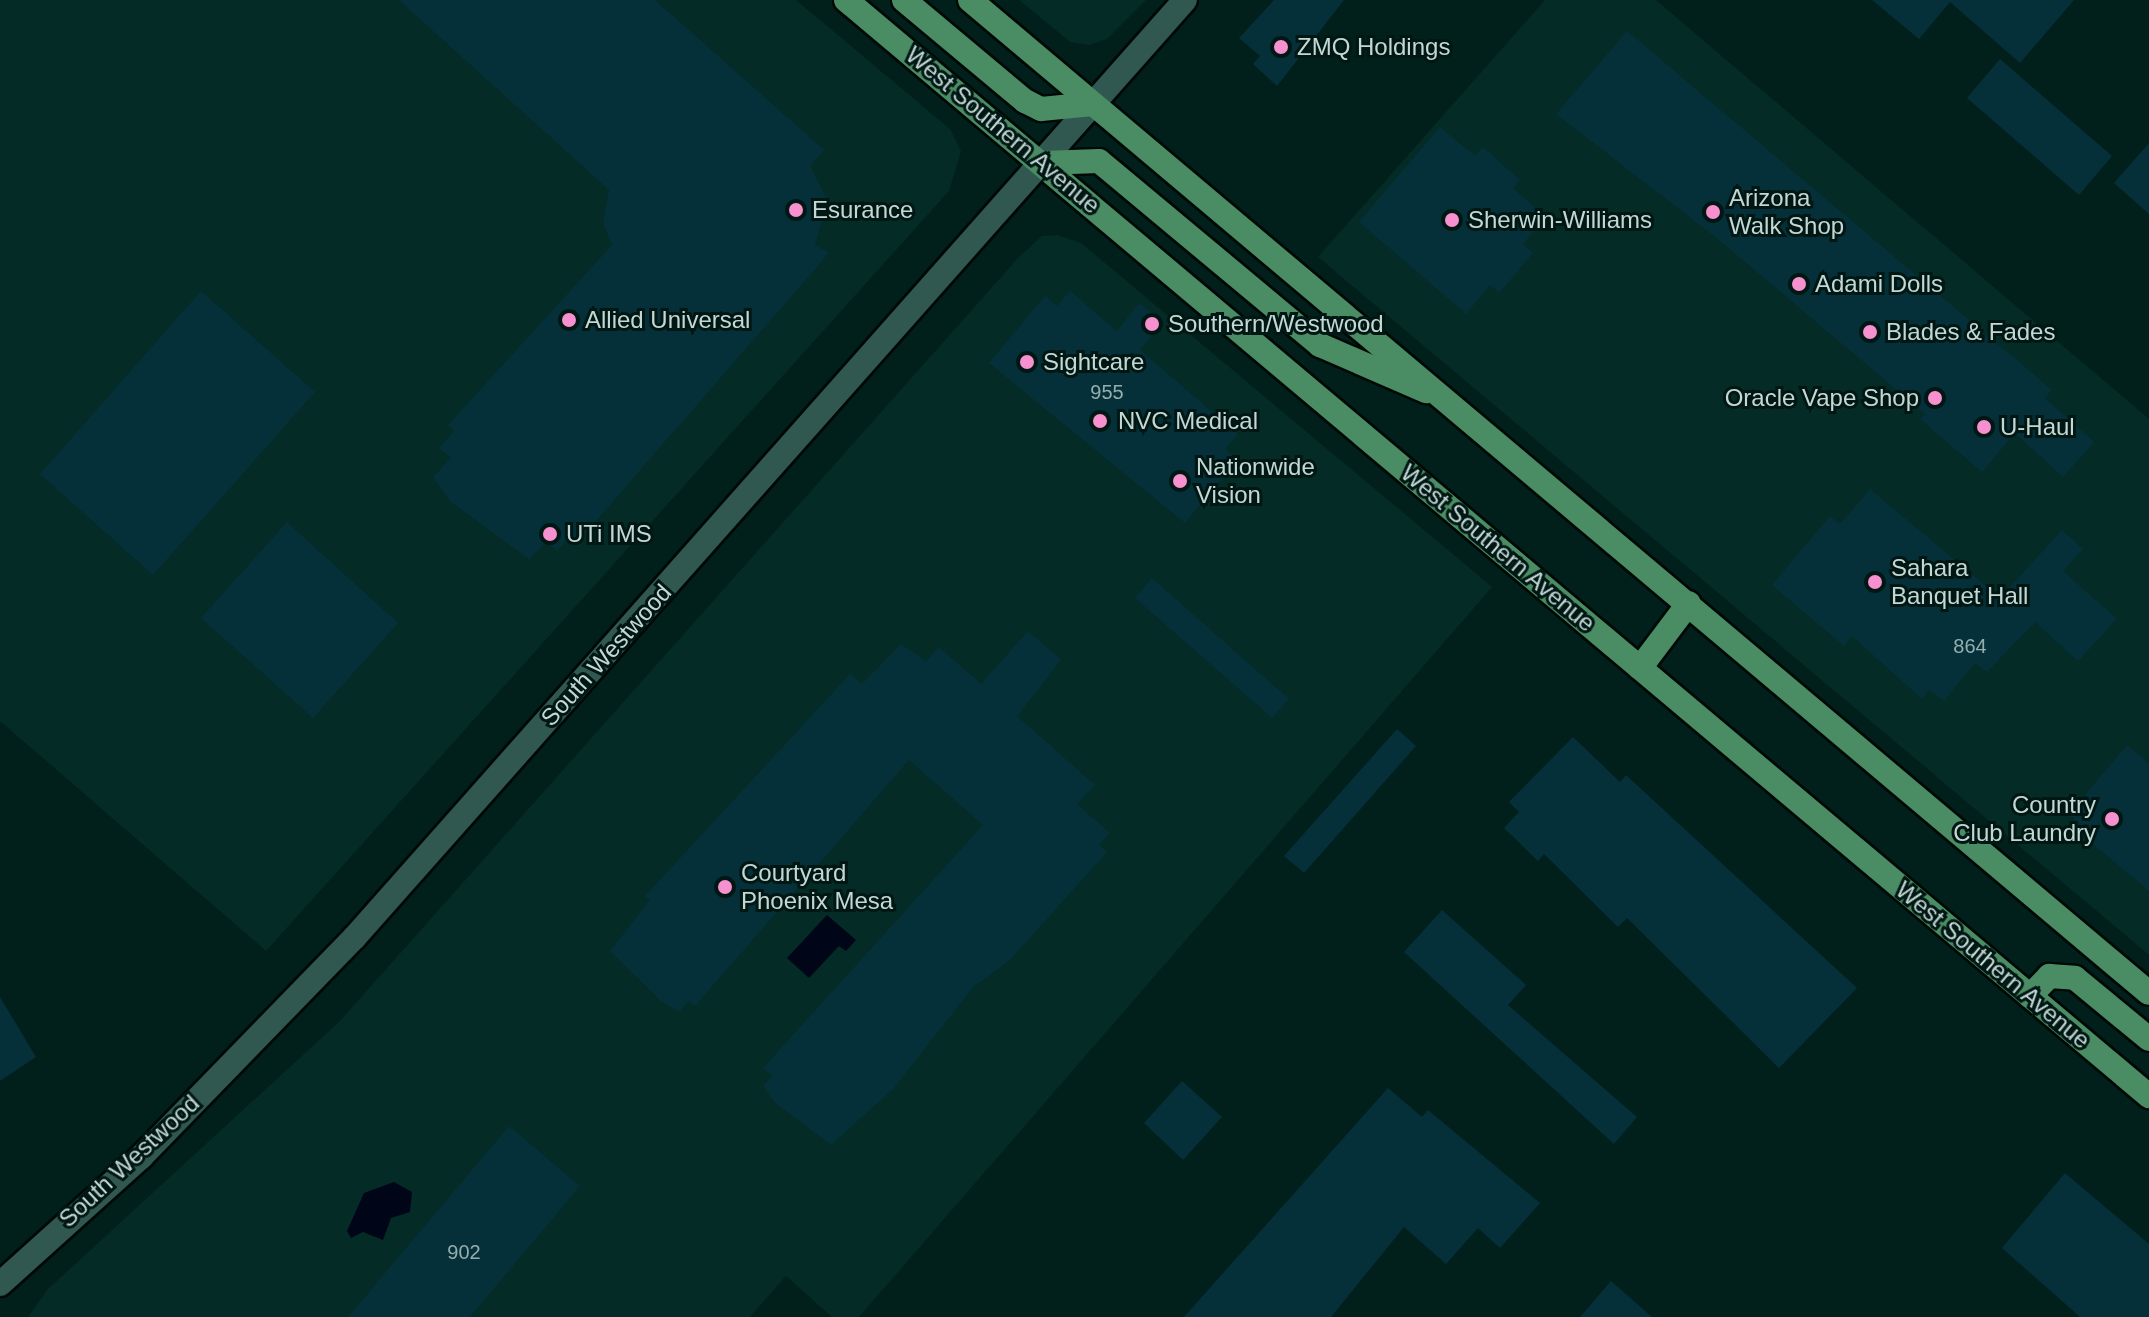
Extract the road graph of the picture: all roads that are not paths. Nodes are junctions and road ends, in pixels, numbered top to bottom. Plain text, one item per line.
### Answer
1 (846, 0) edge
2 (904, 0) edge
3 (970, 0) edge
4 (1185, 0) edge
5 (1093, 104) junction
6 (1043, 163) junction
7 (1444, 397) junction
8 (1689, 603) junction
9 (1640, 668) junction
10 (2149, 993) edge
11 (2030, 996) junction
12 (2149, 1039) edge
13 (2149, 1096) edge
14 (0, 1284) edge

1 - 6 main road, West Southern Avenue
2 - 5 main road
3 - 5 main road
4 - 5 street, South Westwood
5 - 6 street, South Westwood
5 - 7 main road
6 - 7 main road
6 - 9 main road, West Southern Avenue
6 - 14 street, South Westwood
7 - 8 main road
8 - 9 main road
8 - 10 main road
9 - 11 main road, West Southern Avenue
11 - 12 main road
11 - 13 main road, West Southern Avenue

